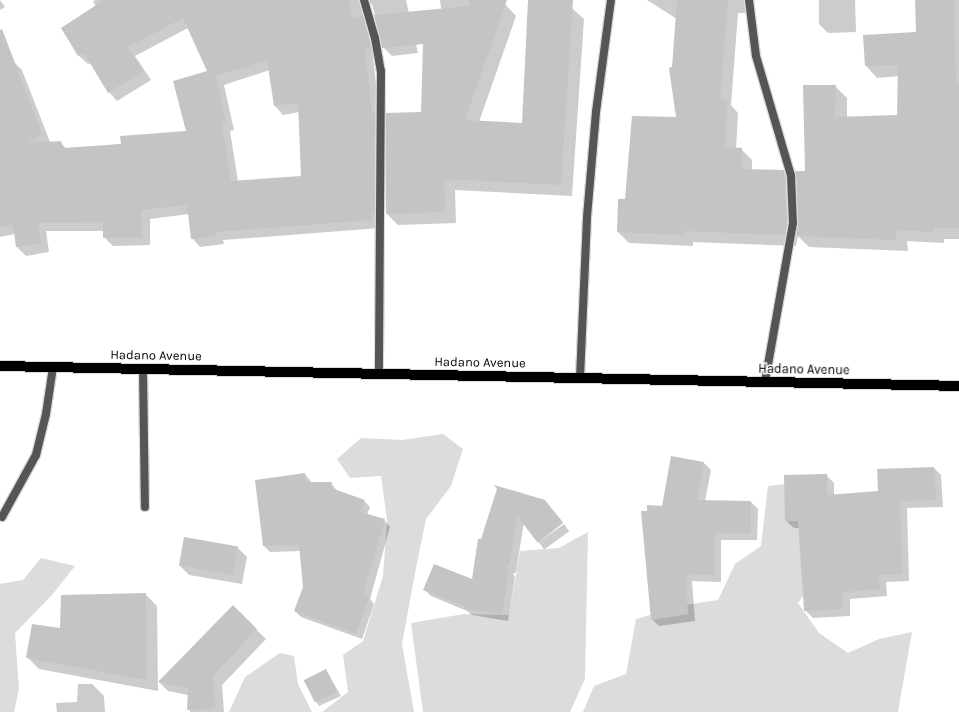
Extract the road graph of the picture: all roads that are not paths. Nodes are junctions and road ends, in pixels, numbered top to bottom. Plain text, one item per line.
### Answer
1 (364, 0) edge
2 (611, 0) edge
3 (749, 0) edge
4 (0, 366) edge
5 (53, 367) junction
6 (144, 369) junction
7 (379, 373) junction
8 (580, 378) junction
9 (765, 382) junction
10 (959, 386) edge
11 (145, 507) dead end
12 (2, 517) dead end

1 - 7 street
2 - 8 street
3 - 9 street
4 - 5 main road, Hadano Avenue
5 - 6 main road, Hadano Avenue
5 - 12 street
6 - 7 main road, Hadano Avenue
6 - 11 street
7 - 8 main road, Hadano Avenue
8 - 9 main road, Hadano Avenue
9 - 10 main road, Hadano Avenue

